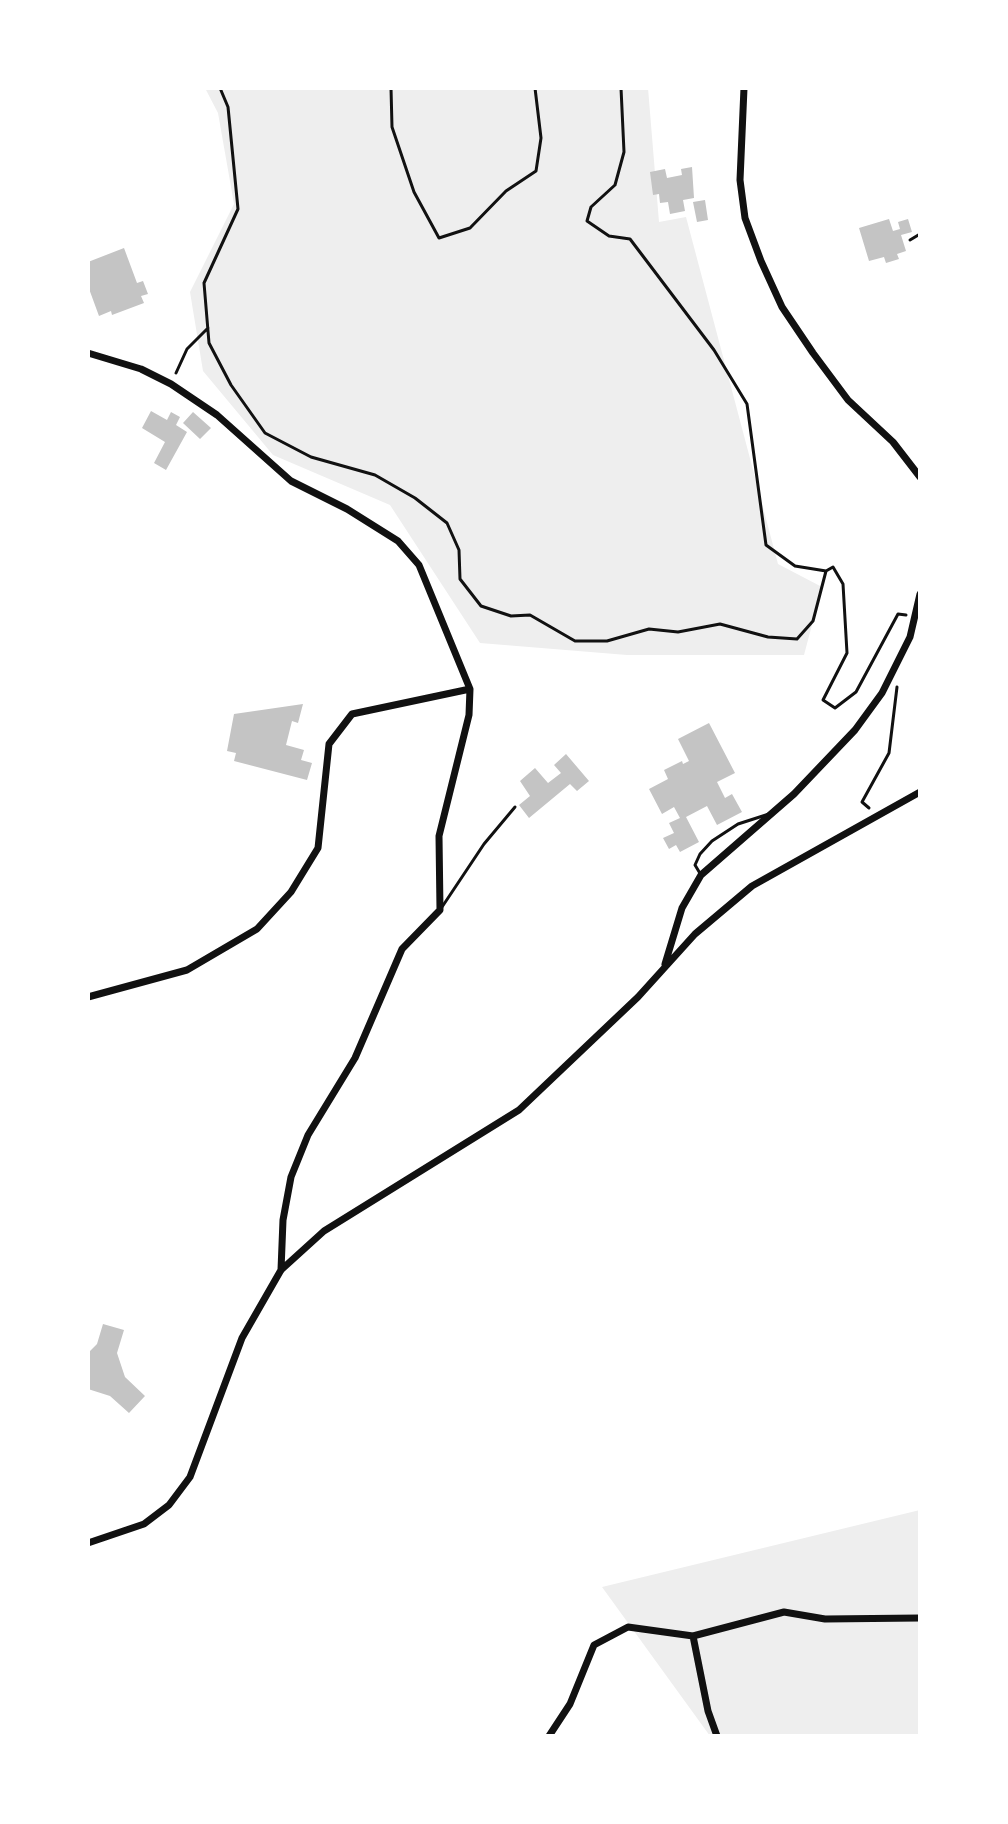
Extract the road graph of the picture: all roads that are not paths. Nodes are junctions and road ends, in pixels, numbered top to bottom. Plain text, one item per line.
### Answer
1 (744, 88) edge
2 (920, 234) edge
3 (910, 240) dead end
4 (88, 353) edge
5 (920, 477) edge
6 (920, 594) edge
7 (470, 689) junction
8 (920, 792) edge
9 (515, 807) dead end
10 (772, 813) junction
11 (701, 875) junction
12 (440, 910) junction
13 (663, 970) junction
14 (88, 997) edge
15 (281, 1270) junction
16 (88, 1543) edge
17 (920, 1618) edge
18 (693, 1636) junction
19 (549, 1736) edge
20 (717, 1736) edge

1 - 5 street
2 - 3 lane
4 - 7 street
6 - 10 street
7 - 12 street
7 - 14 street
8 - 13 street
9 - 12 lane
10 - 11 street
10 - 11 lane
11 - 13 street
12 - 15 street
13 - 15 street
15 - 16 street
17 - 18 street
18 - 19 street
18 - 20 street

